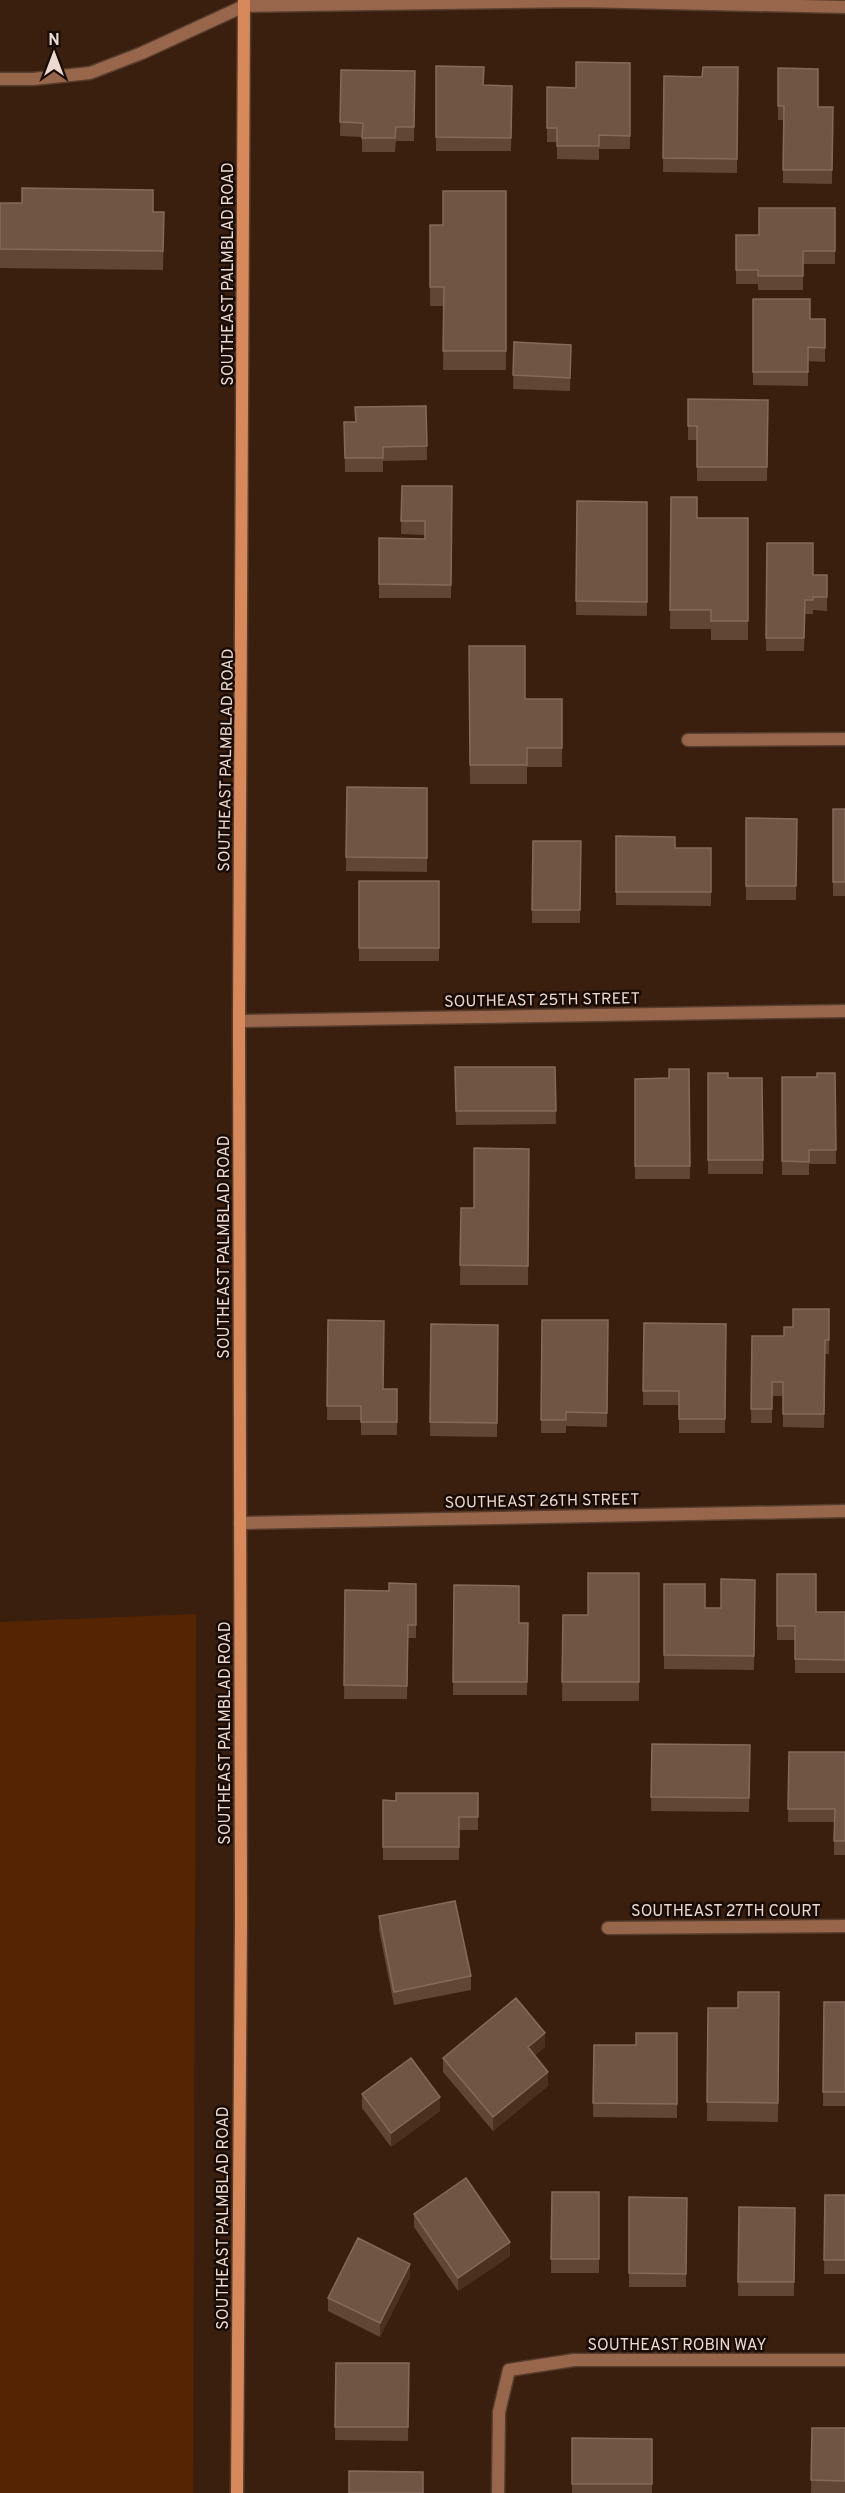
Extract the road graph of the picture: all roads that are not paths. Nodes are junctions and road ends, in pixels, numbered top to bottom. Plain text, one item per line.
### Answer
1 (244, 3) edge
2 (845, 7) edge
3 (0, 79) edge
4 (845, 739) edge
5 (688, 740) dead end
6 (845, 1011) edge
7 (238, 1021) junction
8 (845, 1510) edge
9 (240, 1522) junction
10 (845, 1926) edge
11 (608, 1928) dead end
12 (845, 2360) edge
13 (237, 2493) edge
14 (498, 2493) edge

1 - 2 street
1 - 3 street
1 - 7 street, SOUTHEAST PALMBLAD ROAD
4 - 5 street
6 - 7 street, SOUTHEAST 25TH STREET
7 - 9 street, SOUTHEAST PALMBLAD ROAD
8 - 9 street, SOUTHEAST 26TH STREET
9 - 13 street, SOUTHEAST PALMBLAD ROAD
10 - 11 street, SOUTHEAST 27TH COURT
12 - 14 street, SOUTHEAST ROBIN WAY

